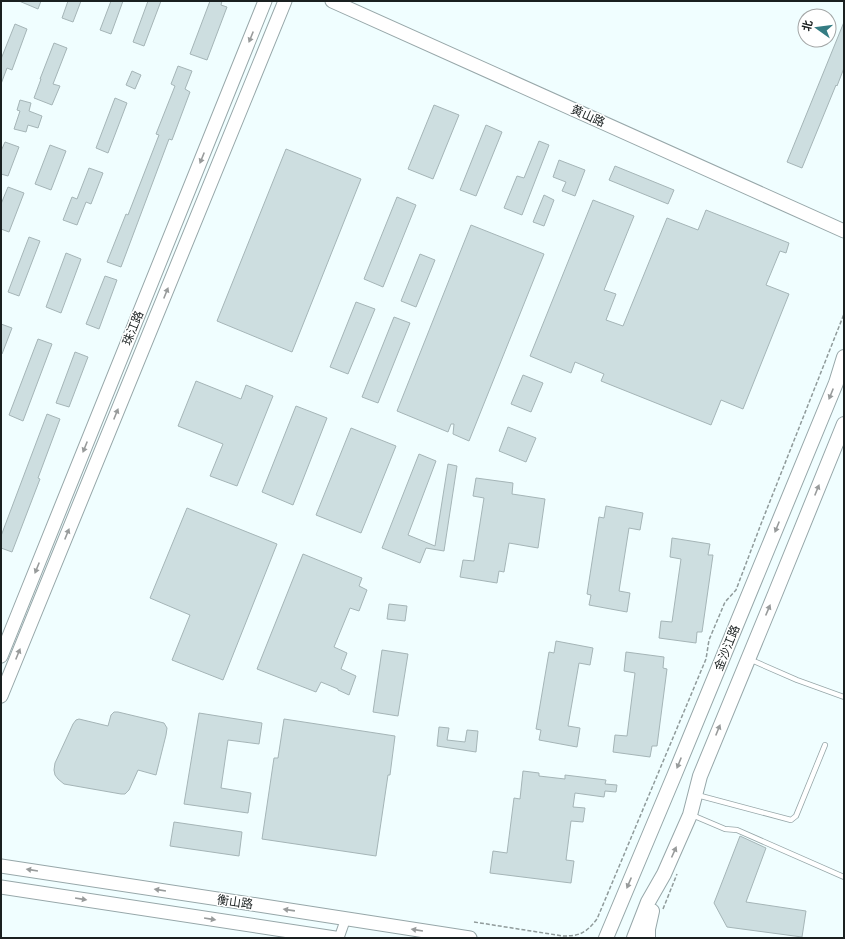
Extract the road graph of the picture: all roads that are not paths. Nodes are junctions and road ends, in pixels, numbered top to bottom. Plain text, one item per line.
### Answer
1 (265, 1) edge
2 (285, 1) edge
3 (332, 1) edge
4 (844, 231) edge
5 (844, 357) edge
6 (844, 424) edge
7 (1, 656) edge
8 (748, 659) junction
9 (2, 692) edge
10 (844, 697) edge
11 (825, 745) dead end
12 (695, 795) junction
13 (690, 815) junction
14 (1, 866) edge
15 (664, 874) junction
16 (844, 877) edge
17 (1, 887) edge
18 (346, 918) junction
19 (335, 938) edge
20 (339, 938) edge
21 (470, 938) edge
22 (606, 938) edge
23 (634, 938) edge
24 (648, 938) edge

1 -> 7 main road, 珠江路
9 -> 2 main road
3 - 4 main road, 黄山路
5 -> 22 main road, 金沙江路
8 -> 6 main road, 金沙江路
8 - 10 lane
12 -> 8 main road, 金沙江路
11 - 12 lane
12 - 13 main road, 金沙江路
15 -> 13 main road, 金沙江路
13 - 16 lane
18 -> 14 main road, 衡山路
15 - 23 main road, 金沙江路
15 - 24 main road
17 -> 19 main road, 衡山路
18 - 20 street
21 -> 18 main road, 衡山路

